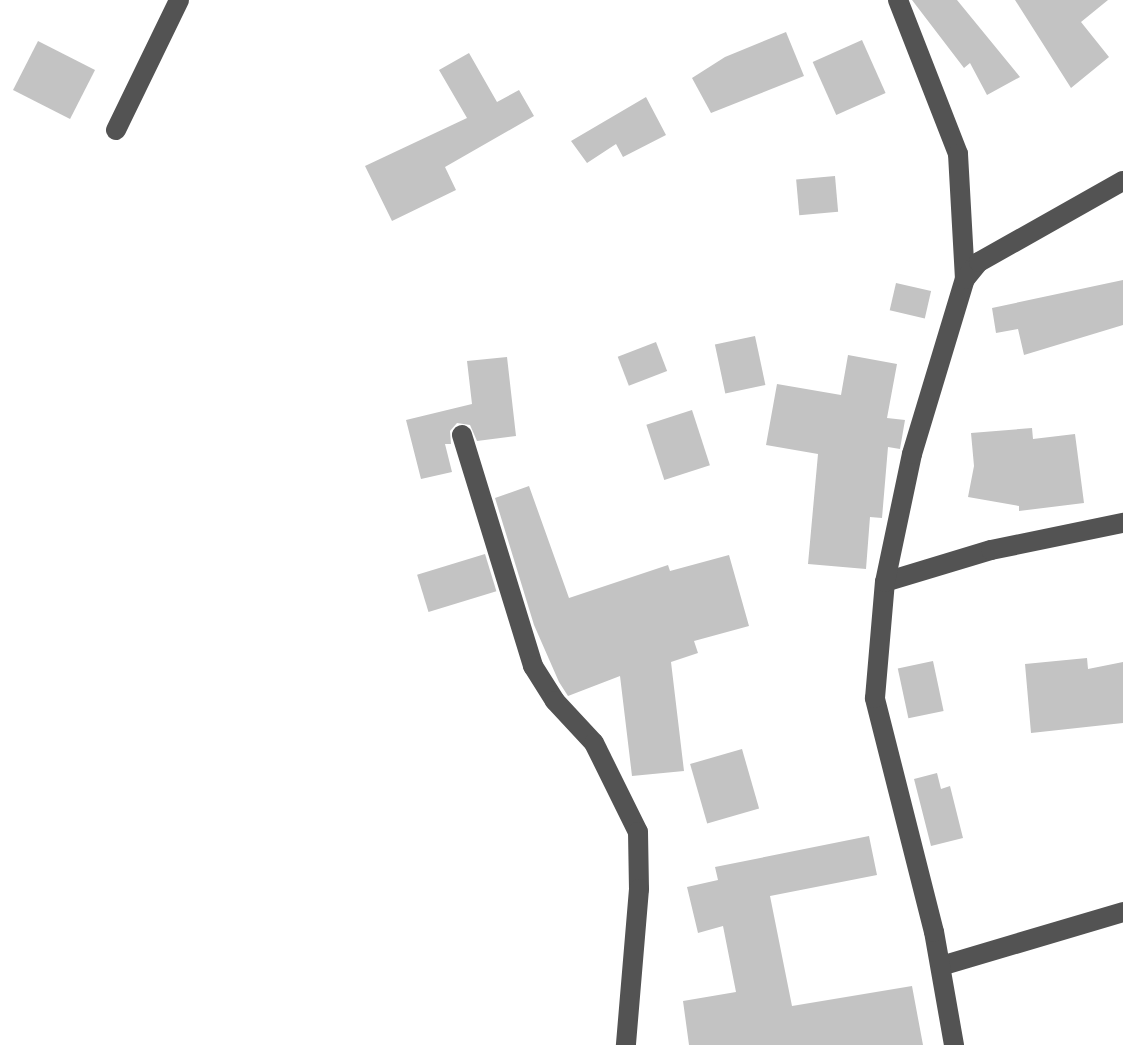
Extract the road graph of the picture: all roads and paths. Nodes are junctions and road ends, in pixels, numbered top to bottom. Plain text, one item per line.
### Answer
1 (179, 0) edge
2 (898, 0) edge
3 (116, 130) dead end
4 (1123, 181) edge
5 (965, 279) junction
6 (462, 435) dead end
7 (1123, 523) edge
8 (885, 582) junction
9 (1123, 912) edge
10 (941, 966) junction
11 (626, 1045) edge
12 (954, 1045) edge

1 - 3 street
2 - 5 street
4 - 5 street
5 - 8 street
6 - 11 street
7 - 8 street
8 - 10 street
9 - 10 street
10 - 12 street

